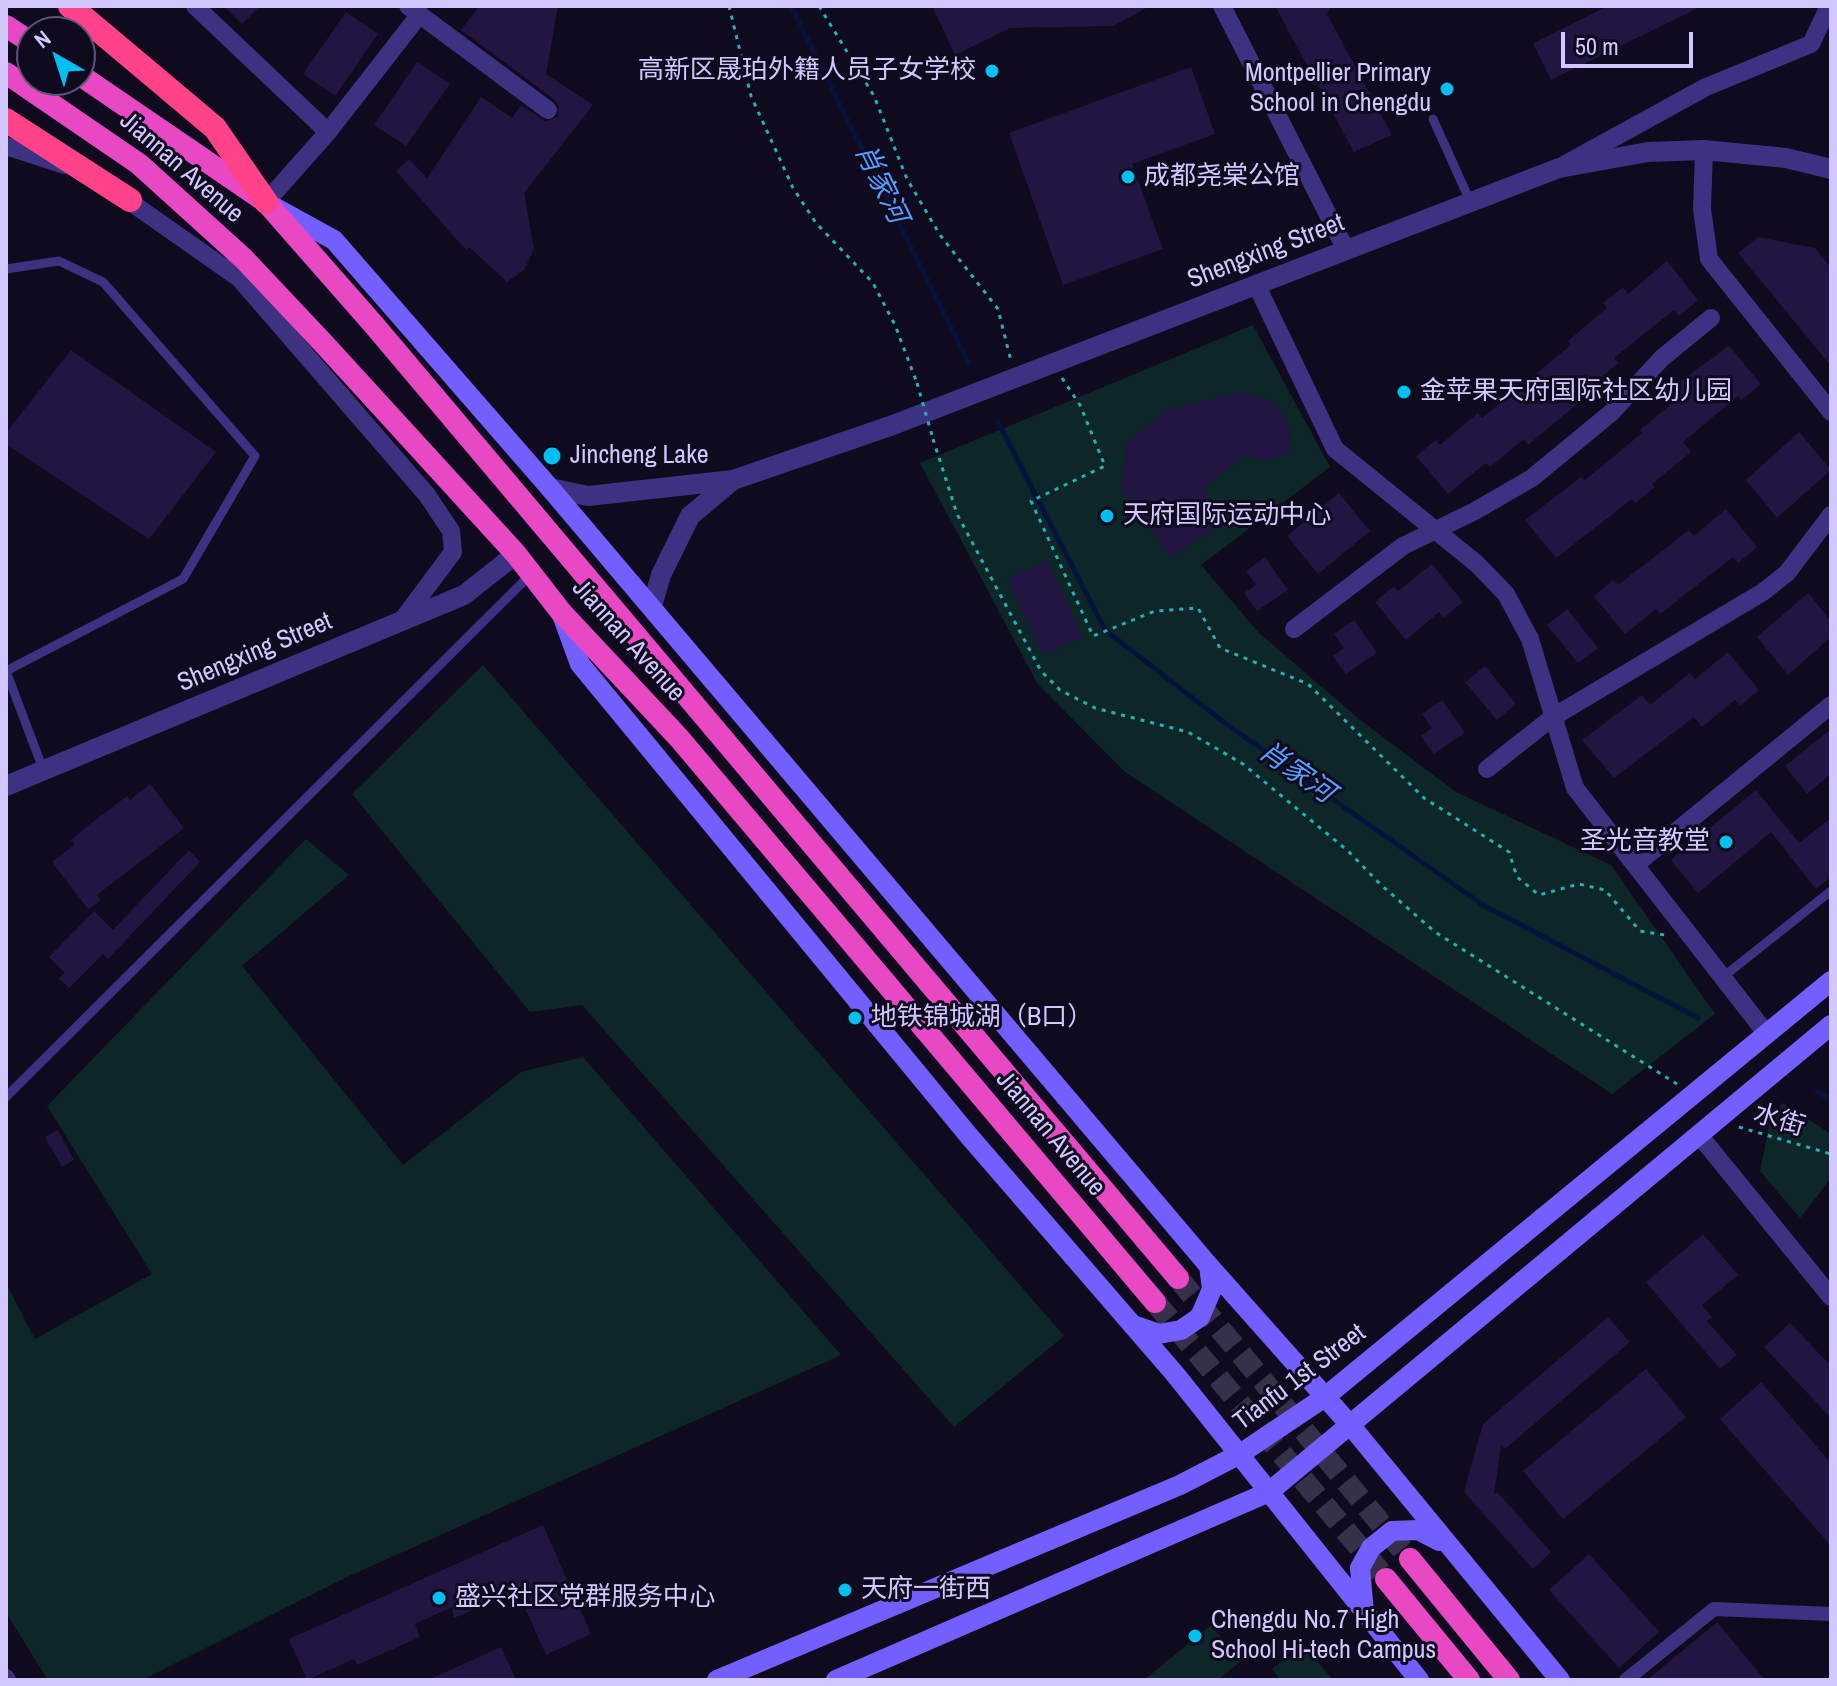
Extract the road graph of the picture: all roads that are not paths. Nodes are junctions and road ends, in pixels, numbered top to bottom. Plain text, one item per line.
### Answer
1 (70, 6) edge
2 (195, 6) edge
3 (1222, 6) edge
4 (1829, 6) edge
5 (414, 10) edge
6 (6, 73) edge
7 (96, 86) edge
8 (548, 110) dead end
9 (1433, 119) dead end
10 (6, 120) edge
11 (328, 132) junction
12 (6, 146) edge
13 (1704, 150) junction
14 (1559, 168) junction
15 (1831, 169) edge
16 (130, 200) junction
17 (1470, 201) junction
18 (266, 202) junction
19 (1346, 250) junction
20 (6, 269) edge
21 (1256, 284) junction
22 (1711, 318) dead end
23 (1831, 412) edge
24 (733, 480) junction
25 (550, 488) junction
26 (1831, 515) edge
27 (1434, 530) junction
28 (516, 554) junction
29 (531, 574) junction
30 (652, 606) junction
31 (561, 612) junction
32 (403, 619) junction
33 (1294, 629) dead end
34 (1831, 705) edge
35 (1553, 717) junction
36 (43, 769) junction
37 (1487, 769) dead end
38 (7, 786) edge
39 (1635, 865) junction
40 (1831, 891) edge
41 (1723, 977) junction
42 (1831, 981) edge
43 (1831, 1025) edge
44 (1766, 1033) junction
45 (6, 1097) edge
46 (1699, 1135) junction
47 (1209, 1266) junction
48 (1178, 1278) tunnel mouth
49 (1831, 1297) edge
50 (1155, 1302) tunnel mouth
51 (1133, 1325) junction
52 (1325, 1397) junction
53 (1351, 1426) junction
54 (1240, 1454) junction
55 (1269, 1492) junction
56 (1450, 1547) junction
57 (1410, 1559) tunnel mouth
58 (1386, 1579) tunnel mouth
59 (1364, 1613) junction
60 (1831, 1614) edge
61 (717, 1680) edge
62 (836, 1680) edge
63 (1419, 1680) edge
64 (1469, 1680) edge
65 (1509, 1680) edge
66 (1560, 1680) edge
67 (1626, 1680) edge

1 - 18 highway
2 - 11 street
3 - 19 street
4 - 14 street
5 - 8 street
5 - 11 street
6 - 28 highway, Jiannan Avenue
7 - 18 highway, Jiannan Avenue
9 - 17 lane
10 - 16 highway
11 - 18 street
12 - 16 street
13 - 14 street, Shengxing Street
13 - 15 street, Shengxing Street
13 - 23 street
14 - 17 street, Shengxing Street
16 - 32 street
17 - 19 street, Shengxing Street
18 - 25 main road
18 - 48 highway, Jiannan Avenue
19 - 21 street, Shengxing Street
20 - 36 lane
21 - 24 street, Shengxing Street
21 - 27 street
22 - 27 street
24 - 25 street
24 - 30 street
25 - 30 main road
26 - 35 street
27 - 33 street
27 - 35 street
28 - 29 highway, Jiannan Avenue
28 - 32 street, Shengxing Street
29 - 31 highway, Jiannan Avenue
29 - 45 lane
30 - 47 main road
31 - 50 highway, Jiannan Avenue
31 - 51 main road
32 - 36 street, Shengxing Street
34 - 39 street
35 - 37 street
35 - 39 street
36 - 38 street, Shengxing Street
39 - 41 street
40 - 41 lane
41 - 44 street
42 - 44 main road, Tianfu 1st Street
43 - 46 main road
44 - 52 main road, Tianfu 1st Street
46 - 49 street
46 - 53 main road
47 - 51 main road
47 - 52 main road
51 - 54 main road
52 - 53 main road
52 - 54 main road, Tianfu 1st Street
53 - 55 main road
53 - 56 main road
54 - 55 main road
54 - 61 main road, Tianfu 1st Street
55 - 59 main road
55 - 62 main road
56 - 59 main road
56 - 66 main road
57 - 65 highway
58 - 64 highway
59 - 63 main road
60 - 67 street

